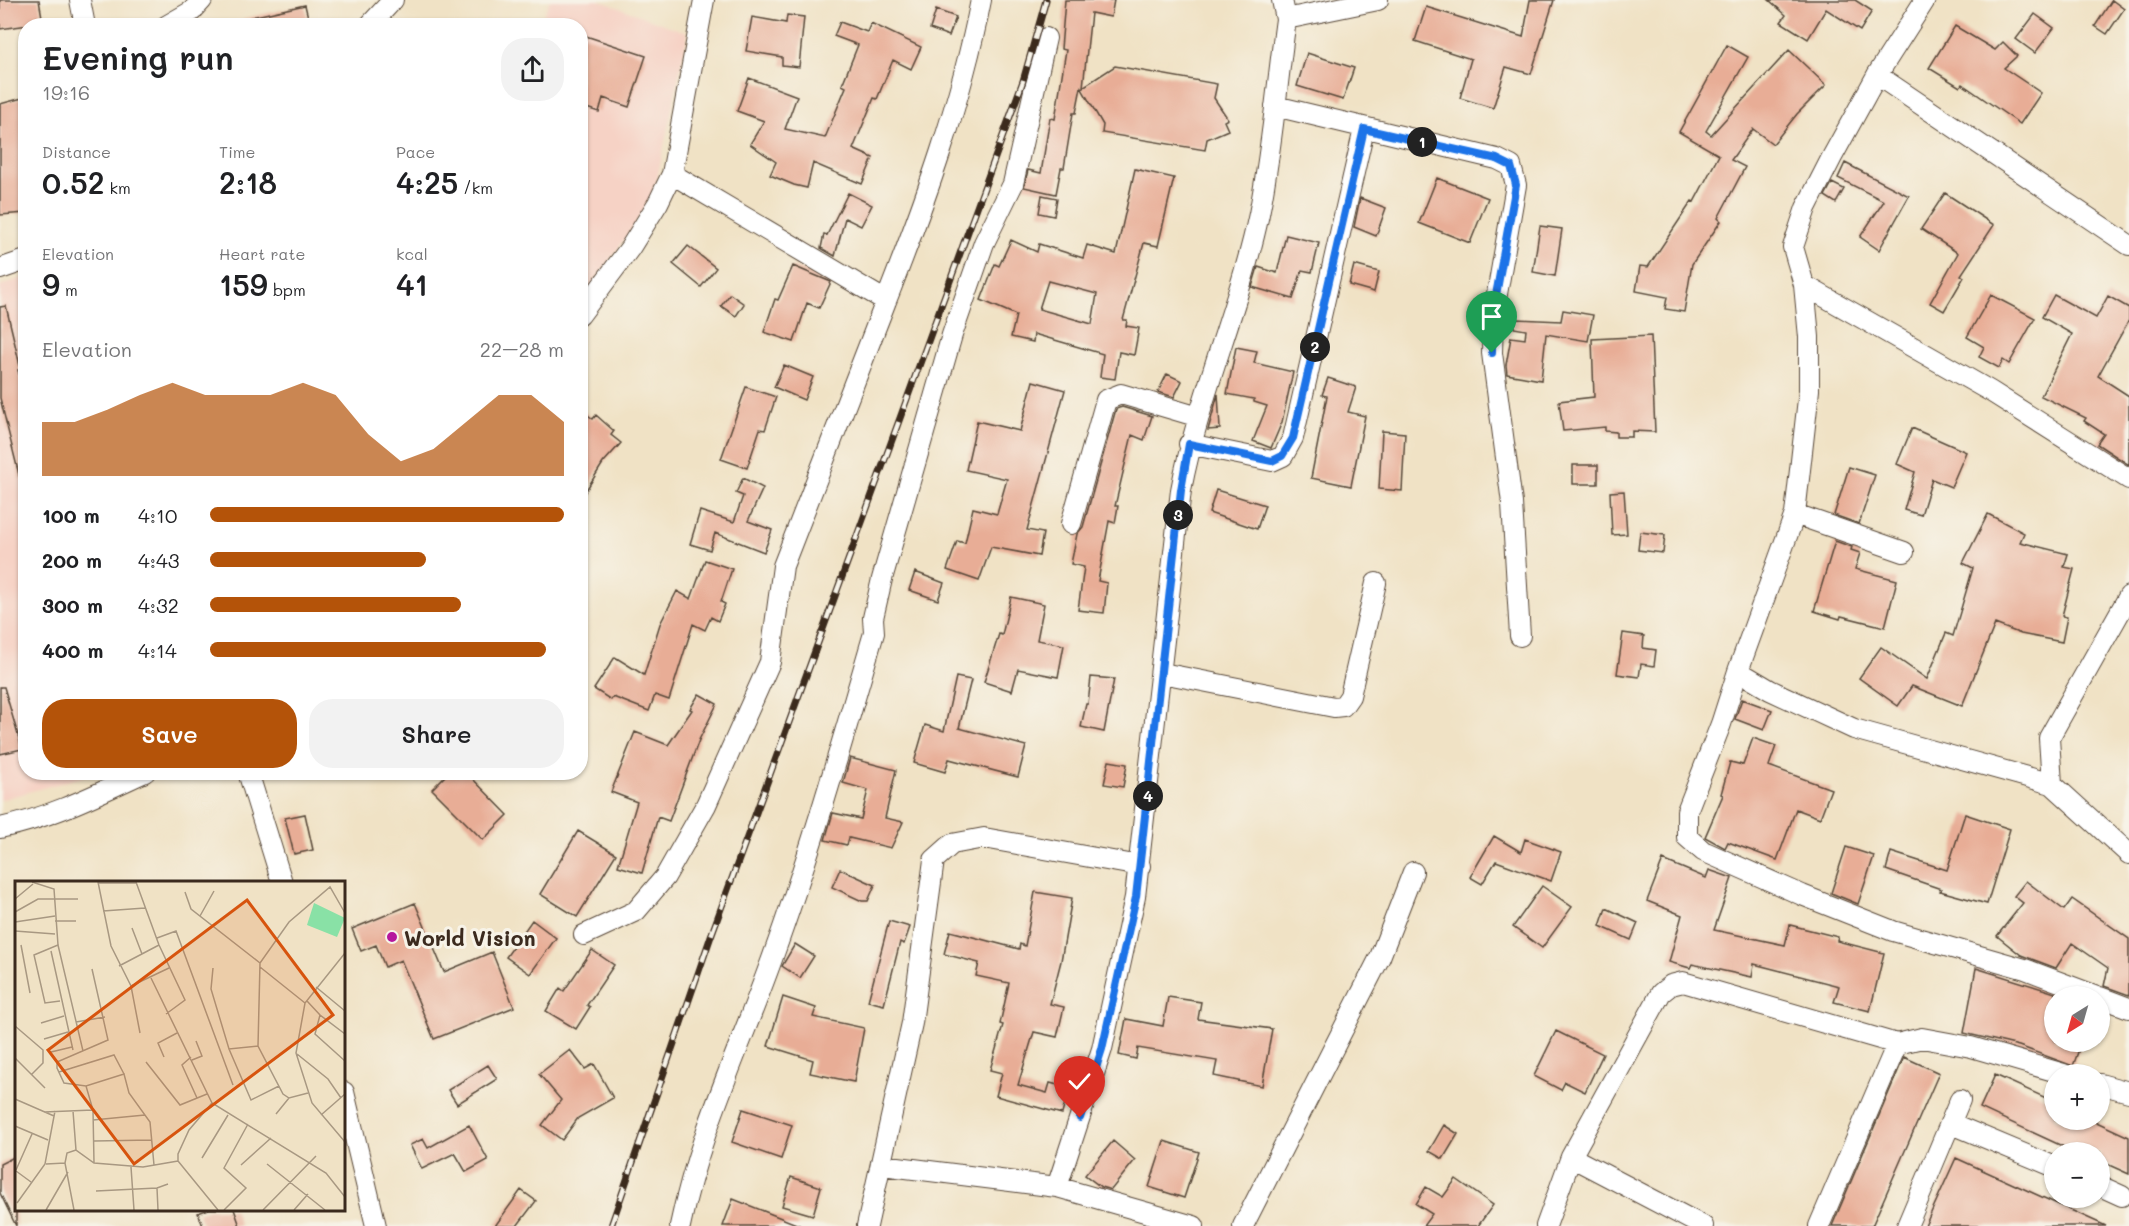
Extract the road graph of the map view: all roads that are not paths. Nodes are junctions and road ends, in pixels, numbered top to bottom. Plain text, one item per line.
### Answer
1 (80, 0) edge
2 (202, 0) edge
3 (393, 0) edge
4 (704, 0) edge
5 (981, 0) edge
6 (1282, 0) edge
7 (1378, 0) edge
8 (1925, 0) edge
9 (83, 18) edge
10 (178, 18) edge
11 (376, 18) edge
12 (1286, 20) junction
13 (1046, 38) dead end
14 (1877, 75) junction
15 (1275, 106) junction
16 (1364, 129) junction
17 (672, 174) junction
18 (2129, 245) edge
19 (18, 263) edge
20 (0, 269) edge
21 (1804, 285) junction
22 (886, 301) junction
23 (588, 304) edge
24 (1199, 417) junction
25 (1189, 444) junction
26 (2129, 479) edge
27 (1795, 514) junction
28 (1071, 524) dead end
29 (1904, 552) dead end
30 (1376, 584) dead end
31 (2129, 596) edge
32 (1520, 636) dead end
33 (1738, 671) junction
34 (1162, 673) junction
35 (127, 780) edge
36 (250, 780) edge
37 (2052, 784) junction
38 (0, 828) edge
39 (2129, 854) edge
40 (1140, 866) junction
41 (1413, 872) dead end
42 (282, 881) edge
43 (584, 935) dead end
44 (2069, 986) edge
45 (2110, 1001) edge
46 (2129, 1008) edge
47 (1897, 1044) junction
48 (2044, 1068) edge
49 (2110, 1087) edge
50 (2129, 1092) edge
51 (345, 1096) edge
52 (1960, 1100) dead end
53 (1950, 1123) junction
54 (1572, 1158) junction
55 (2044, 1162) edge
56 (882, 1166) junction
57 (1057, 1187) junction
58 (2110, 1191) edge
59 (2122, 1196) dead end
60 (376, 1226) edge
61 (681, 1226) edge
62 (867, 1226) edge
63 (1194, 1226) edge
64 (1243, 1226) edge
65 (1546, 1226) edge
66 (1703, 1226) edge
67 (1819, 1226) edge
68 (1907, 1226) edge

1 - 9 street
2 - 10 street
3 - 11 street
4 - 17 street
5 - 22 street
6 - 12 street
7 - 12 street
8 - 14 street
12 - 15 street
13 - 61 street
14 - 18 street
14 - 21 street
15 - 16 street
15 - 24 street
16 - 25 street
16 - 32 street
17 - 22 street
17 - 23 street
19 - 20 street
21 - 26 street
21 - 27 street
22 - 43 street
24 - 25 street
24 - 28 street
25 - 34 street
27 - 29 street
27 - 33 street
30 - 34 street
31 - 37 street
33 - 37 street
33 - 44 street
34 - 40 street
35 - 38 street
36 - 42 street
37 - 39 street
40 - 56 street
40 - 57 street
41 - 64 street
45 - 46 street
47 - 48 street
47 - 54 street
47 - 67 street
49 - 50 street
51 - 60 street
52 - 53 street
53 - 55 street
53 - 68 street
54 - 65 street
54 - 66 street
56 - 57 street
56 - 62 street
57 - 63 street
58 - 59 street

